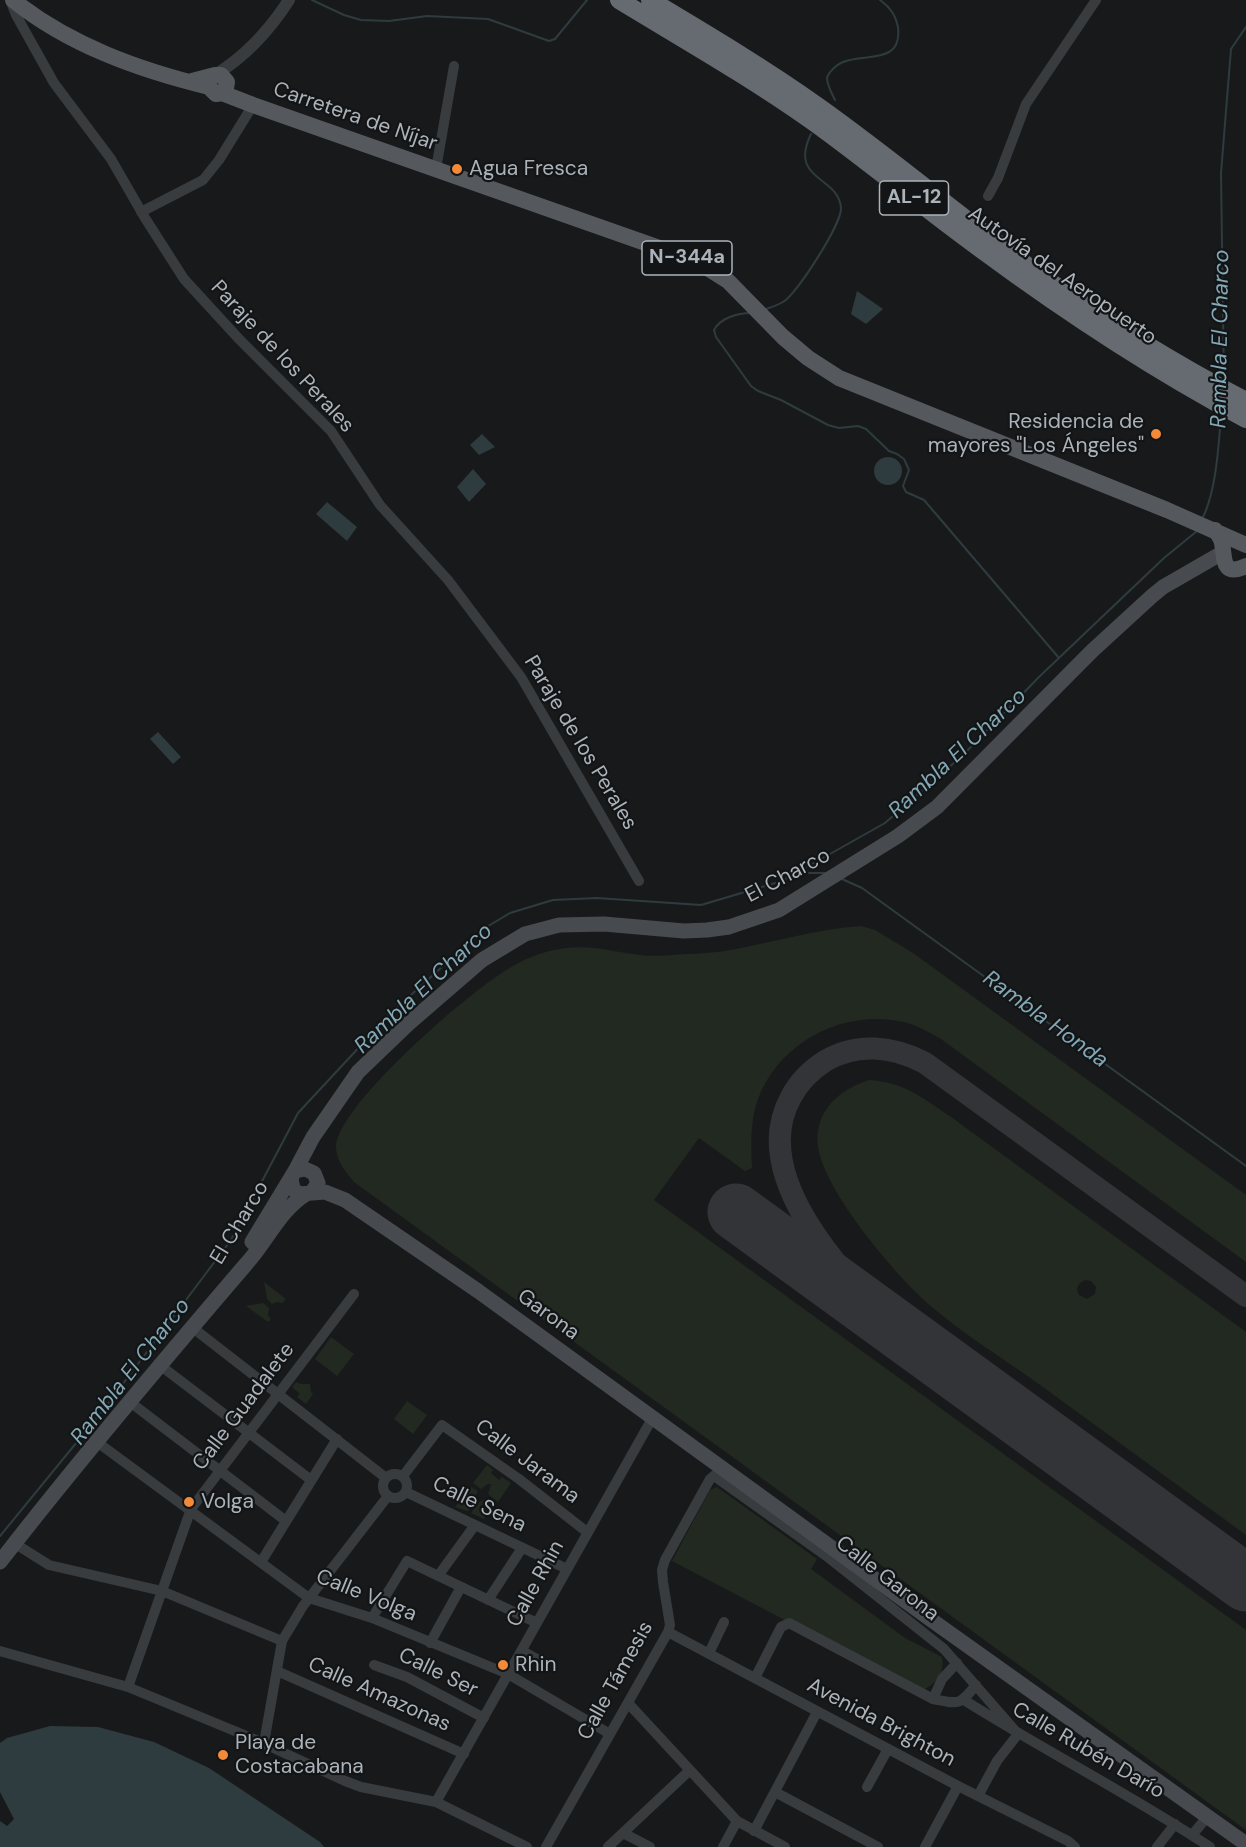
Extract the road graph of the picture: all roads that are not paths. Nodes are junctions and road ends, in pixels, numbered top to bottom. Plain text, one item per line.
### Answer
1 (11, 0) edge
2 (289, 0) edge
3 (619, 0) edge
4 (650, 0) edge
5 (1096, 0) edge
6 (454, 66) dead end
7 (219, 79) junction
8 (253, 105) junction
9 (436, 169) junction
10 (988, 196) dead end
11 (141, 212) junction
12 (1209, 390) junction
13 (1240, 407) edge
14 (1231, 551) edge
15 (1246, 565) edge
16 (639, 881) dead end
17 (303, 1173) junction
18 (309, 1193) junction
19 (345, 1200) junction
20 (225, 1288) junction
21 (354, 1294) dead end
22 (193, 1328) junction
23 (161, 1366) junction
24 (278, 1393) junction
25 (130, 1402) junction
26 (653, 1417) junction
27 (248, 1432) junction
28 (337, 1439) junction
29 (97, 1442) junction
30 (220, 1470) junction
31 (719, 1472) junction
32 (403, 1476) junction
33 (386, 1478) junction
34 (311, 1480) junction
35 (406, 1492) junction
36 (388, 1496) junction
37 (191, 1509) junction
38 (286, 1521) junction
39 (475, 1525) junction
40 (588, 1532) junction
41 (14, 1544) junction
42 (522, 1548) junction
43 (0, 1562) edge
44 (261, 1562) junction
45 (567, 1569) junction
46 (438, 1576) junction
47 (461, 1587) junction
48 (162, 1591) junction
49 (309, 1598) junction
50 (488, 1600) junction
51 (372, 1618) junction
52 (724, 1622) dead end
53 (537, 1623) junction
54 (668, 1632) junction
55 (282, 1641) junction
56 (430, 1643) junction
57 (0, 1651) edge
58 (522, 1651) junction
59 (709, 1653) junction
60 (544, 1663) dead end
61 (957, 1663) junction
62 (374, 1665) dead end
63 (277, 1671) junction
64 (508, 1674) junction
65 (755, 1678) junction
66 (976, 1685) junction
67 (128, 1687) junction
68 (933, 1699) junction
69 (964, 1701) junction
70 (628, 1703) junction
71 (817, 1712) junction
72 (484, 1718) junction
73 (610, 1734) junction
74 (1018, 1734) junction
75 (264, 1743) junction
76 (888, 1749) junction
77 (464, 1754) junction
78 (690, 1770) junction
79 (958, 1786) junction
80 (867, 1788) dead end
81 (775, 1792) junction
82 (978, 1796) junction
83 (436, 1802) junction
84 (1208, 1816) junction
85 (737, 1821) junction
86 (1175, 1824) junction
87 (754, 1831) junction
88 (623, 1833) junction
89 (1192, 1835) junction
90 (1246, 1844) edge
91 (528, 1847) edge
92 (546, 1847) edge
93 (608, 1847) edge
94 (650, 1847) edge
95 (723, 1847) edge
96 (785, 1847) edge
97 (878, 1847) edge
98 (925, 1847) edge
99 (1075, 1847) edge
100 (1157, 1847) edge
101 (1210, 1847) edge

1 - 7 main road, Carretera de Níjar
1 - 11 street, Paraje de los Perales
2 - 7 street
3 - 12 highway, Autovía del Aeropuerto / AL-12
4 - 12 highway, Autovía del Aeropuerto / AL-12
5 - 10 street
6 - 9 street
7 - 8 main road, Carretera de Níjar / N-344a
8 - 9 main road, Carretera de Níjar / N-344a
8 - 11 street
9 - 14 main road, Carretera de Níjar / N-344a
11 - 16 street, Paraje de los Perales
12 - 13 highway, Autovía del Aeropuerto / AL-12
14 - 15 main road
14 - 17 main road, El Charco
17 - 18 main road
17 - 18 main road
17 - 19 main road
17 - 20 main road, El Charco
18 - 19 main road
18 - 20 main road, El Charco
19 - 26 main road, Garona
20 - 22 main road, El Charco
21 - 24 street, Calle Guadalete
22 - 23 main road, El Charco
22 - 24 street
23 - 25 main road, El Charco
23 - 27 street
24 - 27 street, Calle Guadalete
24 - 28 street
25 - 29 main road, El Charco
25 - 30 street
26 - 31 main road, Garona
26 - 40 street, Calle Rhin
27 - 30 street, Calle Guadalete
27 - 34 street
28 - 33 street
28 - 34 street
29 - 37 street, Calle Volga
29 - 41 main road, El Charco
30 - 37 street, Calle Guadalete
30 - 38 street
31 - 54 street, Calle Támesis
31 - 61 street, Calle Garona
31 - 84 main road, Garona
32 - 33 street
32 - 35 street
32 - 40 street, Calle Jarama
33 - 36 street
34 - 38 street
35 - 36 street
35 - 39 street, Calle Sena
36 - 49 street
37 - 44 street, Calle Volga
37 - 48 street, Calle Guadalete
38 - 44 street
39 - 42 street, Calle Sena
39 - 46 street
40 - 45 street, Calle Rhin
41 - 43 main road, El Charco
41 - 48 street
42 - 45 street, Calle Sena
42 - 50 street
44 - 49 street, Calle Volga
45 - 53 street, Calle Rhin
46 - 47 street
46 - 51 street
47 - 50 street
47 - 56 street
48 - 55 street
48 - 67 street, Calle Guadalete
49 - 51 street, Calle Volga
49 - 55 street
50 - 53 street
51 - 56 street, Calle Volga
52 - 59 street
53 - 58 street, Calle Rhin
54 - 59 street, Avenida Brighton
54 - 70 street, Calle Támesis
55 - 63 street
56 - 64 street, Calle Volga
57 - 67 street
58 - 60 street
58 - 64 street, Calle Rhin
59 - 65 street, Avenida Brighton
61 - 66 street, Calle Garona
61 - 68 street
62 - 72 street, Calle Ser
63 - 75 street
63 - 77 street, Calle Amazonas
64 - 72 street, Calle Rhin
64 - 73 street, Calle Volga
65 - 68 street, Calle Rubén Darío
65 - 71 street, Avenida Brighton
66 - 69 street
66 - 74 street, Calle Garona
67 - 75 street
68 - 69 street, Calle Rubén Darío
69 - 74 street, Calle Rubén Darío
70 - 73 street, Calle Támesis
70 - 78 street
71 - 76 street, Avenida Brighton
71 - 81 street
72 - 77 street, Calle Rhin
73 - 92 street, Calle Támesis
74 - 82 street
74 - 86 street, Calle Rubén Darío
75 - 83 street
76 - 79 street, Avenida Brighton
76 - 80 street
77 - 83 street, Calle Rhin
78 - 85 street
78 - 88 street
79 - 82 street, Avenida Brighton
79 - 98 street
81 - 87 street
81 - 97 street
82 - 99 street, Avenida Brighton
83 - 91 street
84 - 89 street
84 - 90 main road, Garona
85 - 87 street
85 - 95 street
86 - 89 street, Calle Rubén Darío
86 - 100 street
87 - 96 street
88 - 93 street
88 - 94 street
89 - 101 street, Calle Rubén Darío

